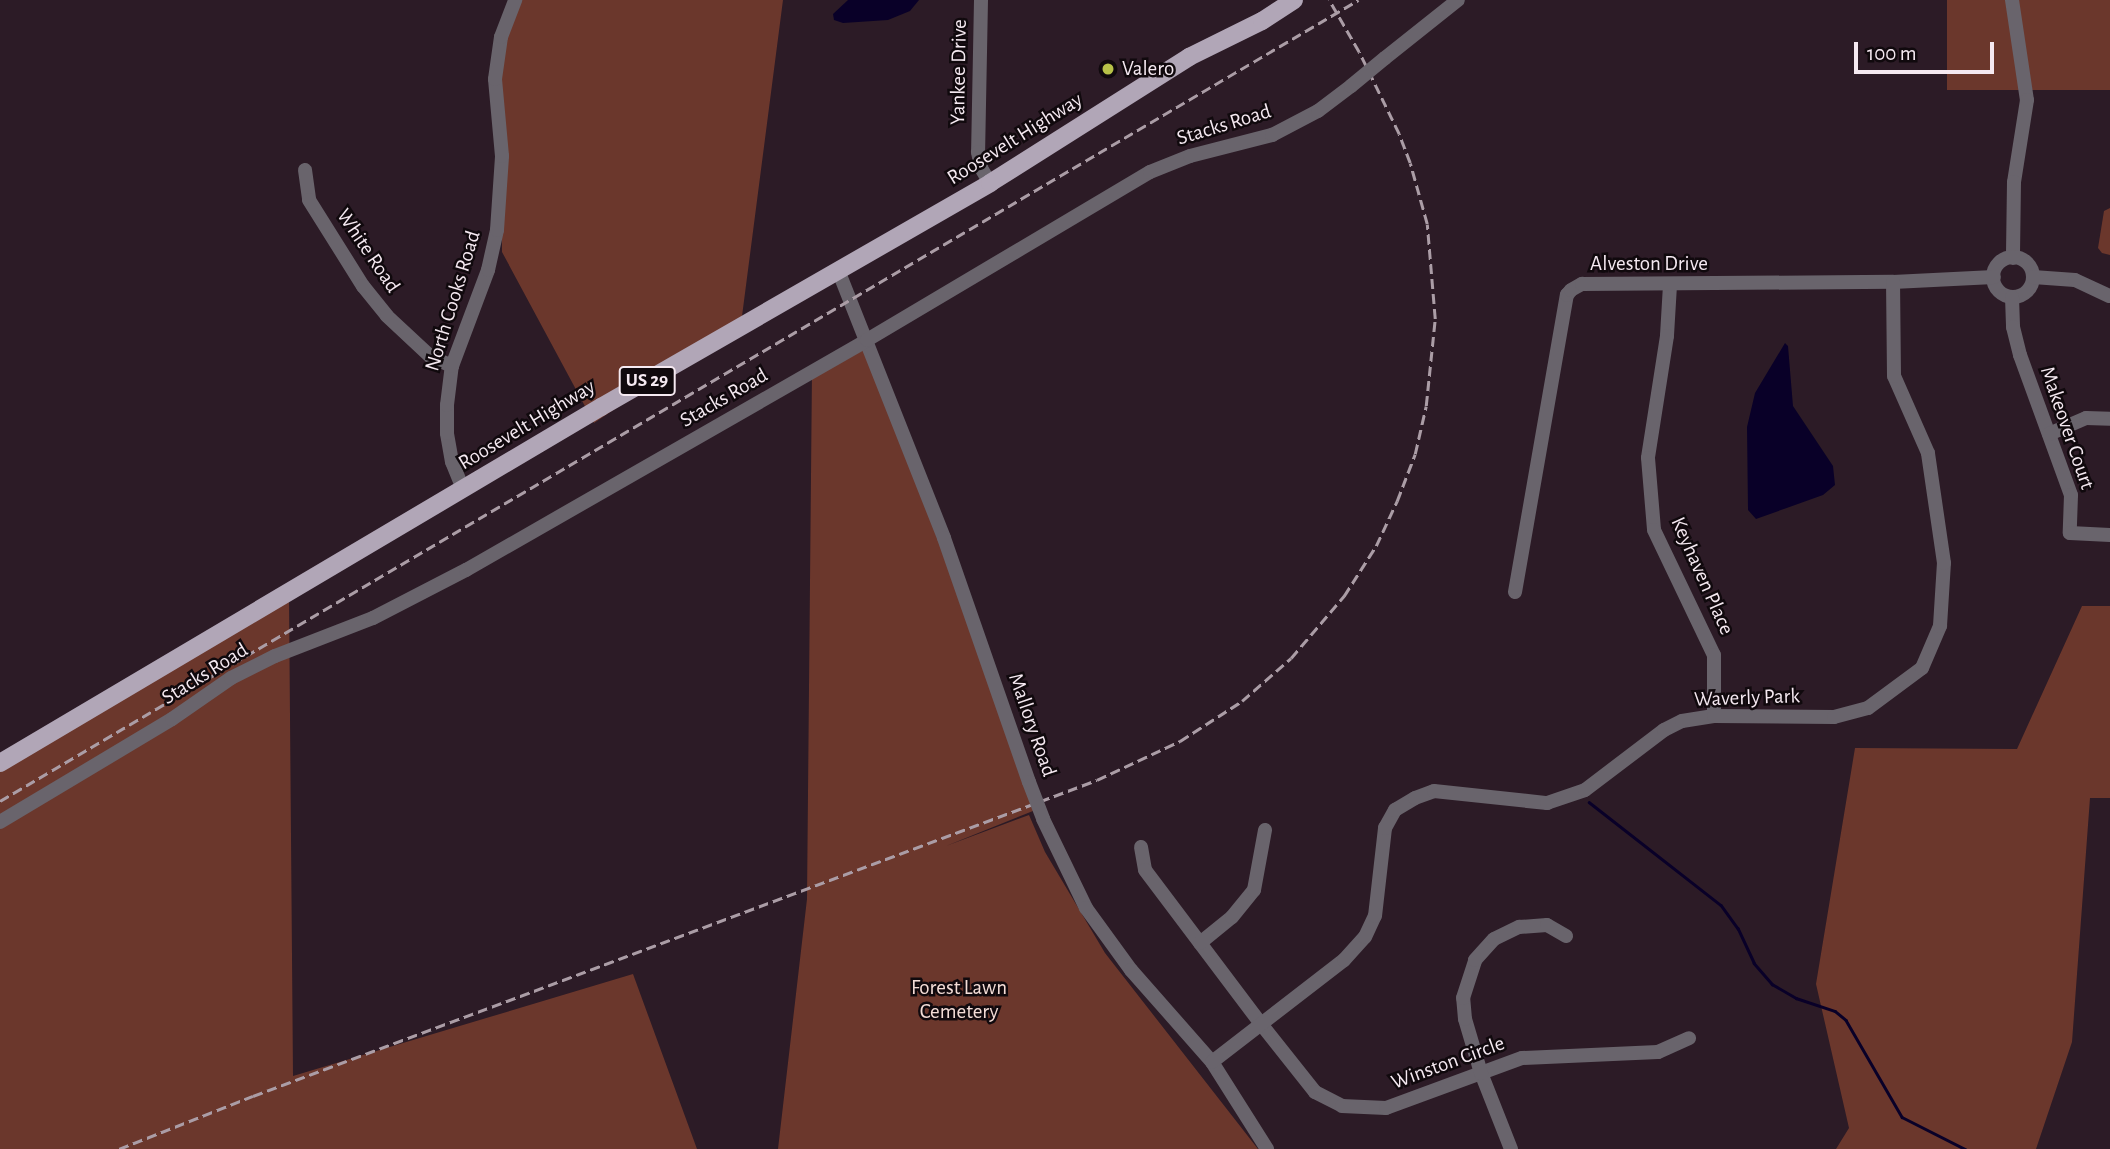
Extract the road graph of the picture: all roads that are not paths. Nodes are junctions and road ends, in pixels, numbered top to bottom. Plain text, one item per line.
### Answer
1 (515, 0) edge
2 (981, 0) edge
3 (1294, 0) edge
4 (1458, 0) edge
5 (2011, 0) edge
6 (305, 170) dead end
7 (990, 183) junction
8 (2013, 258) junction
9 (838, 270) junction
10 (1994, 277) junction
11 (2033, 277) junction
12 (1893, 282) junction
13 (1670, 285) junction
14 (2110, 296) edge
15 (2012, 297) junction
16 (867, 341) junction
17 (452, 366) junction
18 (2110, 419) edge
19 (2049, 434) junction
20 (463, 489) junction
21 (2110, 536) edge
22 (1516, 592) dead end
23 (1714, 716) junction
24 (0, 763) edge
25 (0, 822) edge
26 (1265, 830) dead end
27 (1141, 846) dead end
28 (1566, 936) dead end
29 (1200, 943) junction
30 (1261, 1024) junction
31 (1689, 1038) dead end
32 (1212, 1062) junction
33 (1481, 1073) junction
34 (1267, 1149) edge
35 (1511, 1149) edge

1 - 17 street, North Cooks Road
2 - 7 street, Yankee Drive
3 - 7 main road, Roosevelt Highway / US 29
4 - 16 street, Stacks Road, bridge
5 - 8 street
6 - 17 street, White Road
7 - 9 main road, Roosevelt Highway / US 29
8 - 10 street
8 - 11 street
9 - 16 street, Mallory Road
9 - 20 main road, Roosevelt Highway / US 29
10 - 12 street, Alveston Drive
10 - 15 street
11 - 14 street
11 - 15 street
12 - 13 street, Alveston Drive
12 - 23 street, Waverly Park
13 - 22 street, Alveston Drive
13 - 23 street, Keyhaven Place
15 - 19 street, Makeover Court
16 - 25 street, Stacks Road
16 - 32 street, Mallory Road, bridge
17 - 20 street, North Cooks Road
18 - 19 street
19 - 21 street, Makeover Court
20 - 24 main road, Roosevelt Highway / US 29
23 - 30 street, Waverly Park
26 - 29 street
27 - 29 street, Winston Circle
28 - 33 street
29 - 30 street, Winston Circle
30 - 32 street, Waverly Park
30 - 33 street, Winston Circle
31 - 33 street, Winston Circle
32 - 34 street, Mallory Road
33 - 35 street

